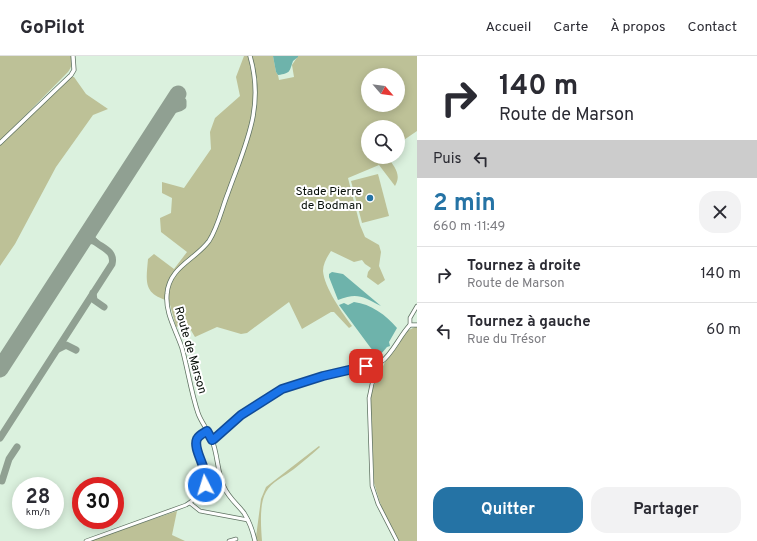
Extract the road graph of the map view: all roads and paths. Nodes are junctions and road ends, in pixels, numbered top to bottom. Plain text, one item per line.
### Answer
1 (73, 56) edge
2 (250, 56) edge
3 (0, 143) edge
4 (417, 306) edge
5 (410, 325) junction
6 (417, 325) edge
7 (381, 362) junction
8 (207, 431) junction
9 (212, 440) junction
10 (190, 503) junction
11 (248, 520) junction
12 (236, 540) dead end
13 (86, 541) edge
14 (229, 541) edge
15 (255, 541) edge
16 (397, 541) edge

1 - 3 street
2 - 8 street, Route de Marson
4 - 5 street
5 - 6 street
5 - 7 street
7 - 9 street
7 - 16 street
8 - 9 street, Route de Marson
8 - 10 street
9 - 11 street, Route de Marson
10 - 11 street
10 - 13 street
11 - 15 street, Route de Marson
12 - 14 street

